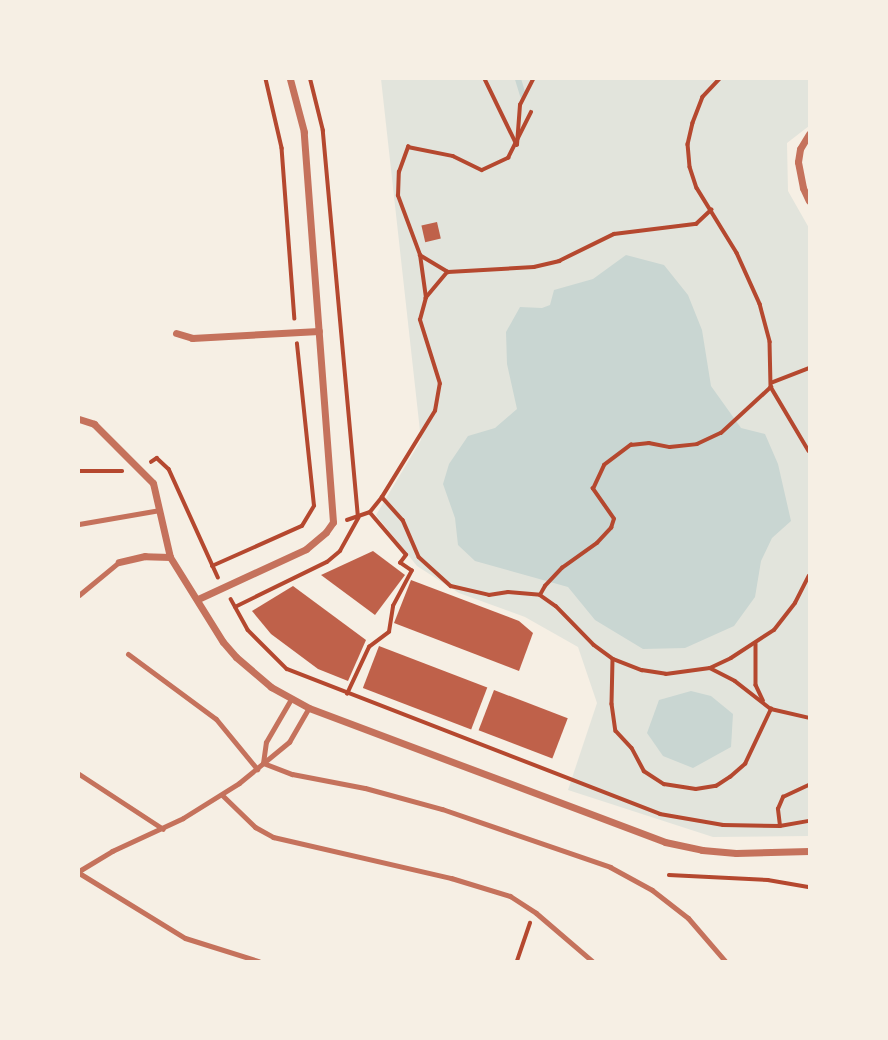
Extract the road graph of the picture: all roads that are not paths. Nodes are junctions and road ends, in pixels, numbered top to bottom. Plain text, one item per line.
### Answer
1 (290, 79) edge
2 (809, 134) edge
3 (809, 201) edge
4 (319, 331) junction
5 (176, 333) dead end
6 (79, 419) edge
7 (160, 510) junction
8 (79, 524) edge
9 (170, 557) junction
10 (119, 562) joint
11 (79, 595) edge
12 (198, 599) junction
13 (128, 654) dead end
14 (291, 699) junction
15 (310, 708) junction
16 (262, 763) junction
17 (257, 769) junction
18 (79, 774) edge
19 (222, 794) junction
20 (163, 829) junction
21 (809, 851) edge
22 (79, 872) edge
23 (258, 961) edge
24 (592, 961) edge
25 (725, 961) edge

1 - 4 street
2 - 3 street
4 - 5 street
4 - 12 street
6 - 7 street
7 - 8 lane
7 - 9 street
9 - 10 street
9 - 12 street
10 - 11 lane
12 - 14 street
13 - 17 lane
14 - 15 street
14 - 16 lane
15 - 16 lane
15 - 21 street
16 - 17 lane
16 - 25 lane
17 - 19 lane
18 - 20 lane
19 - 20 lane
19 - 24 lane
20 - 22 lane
22 - 23 lane

